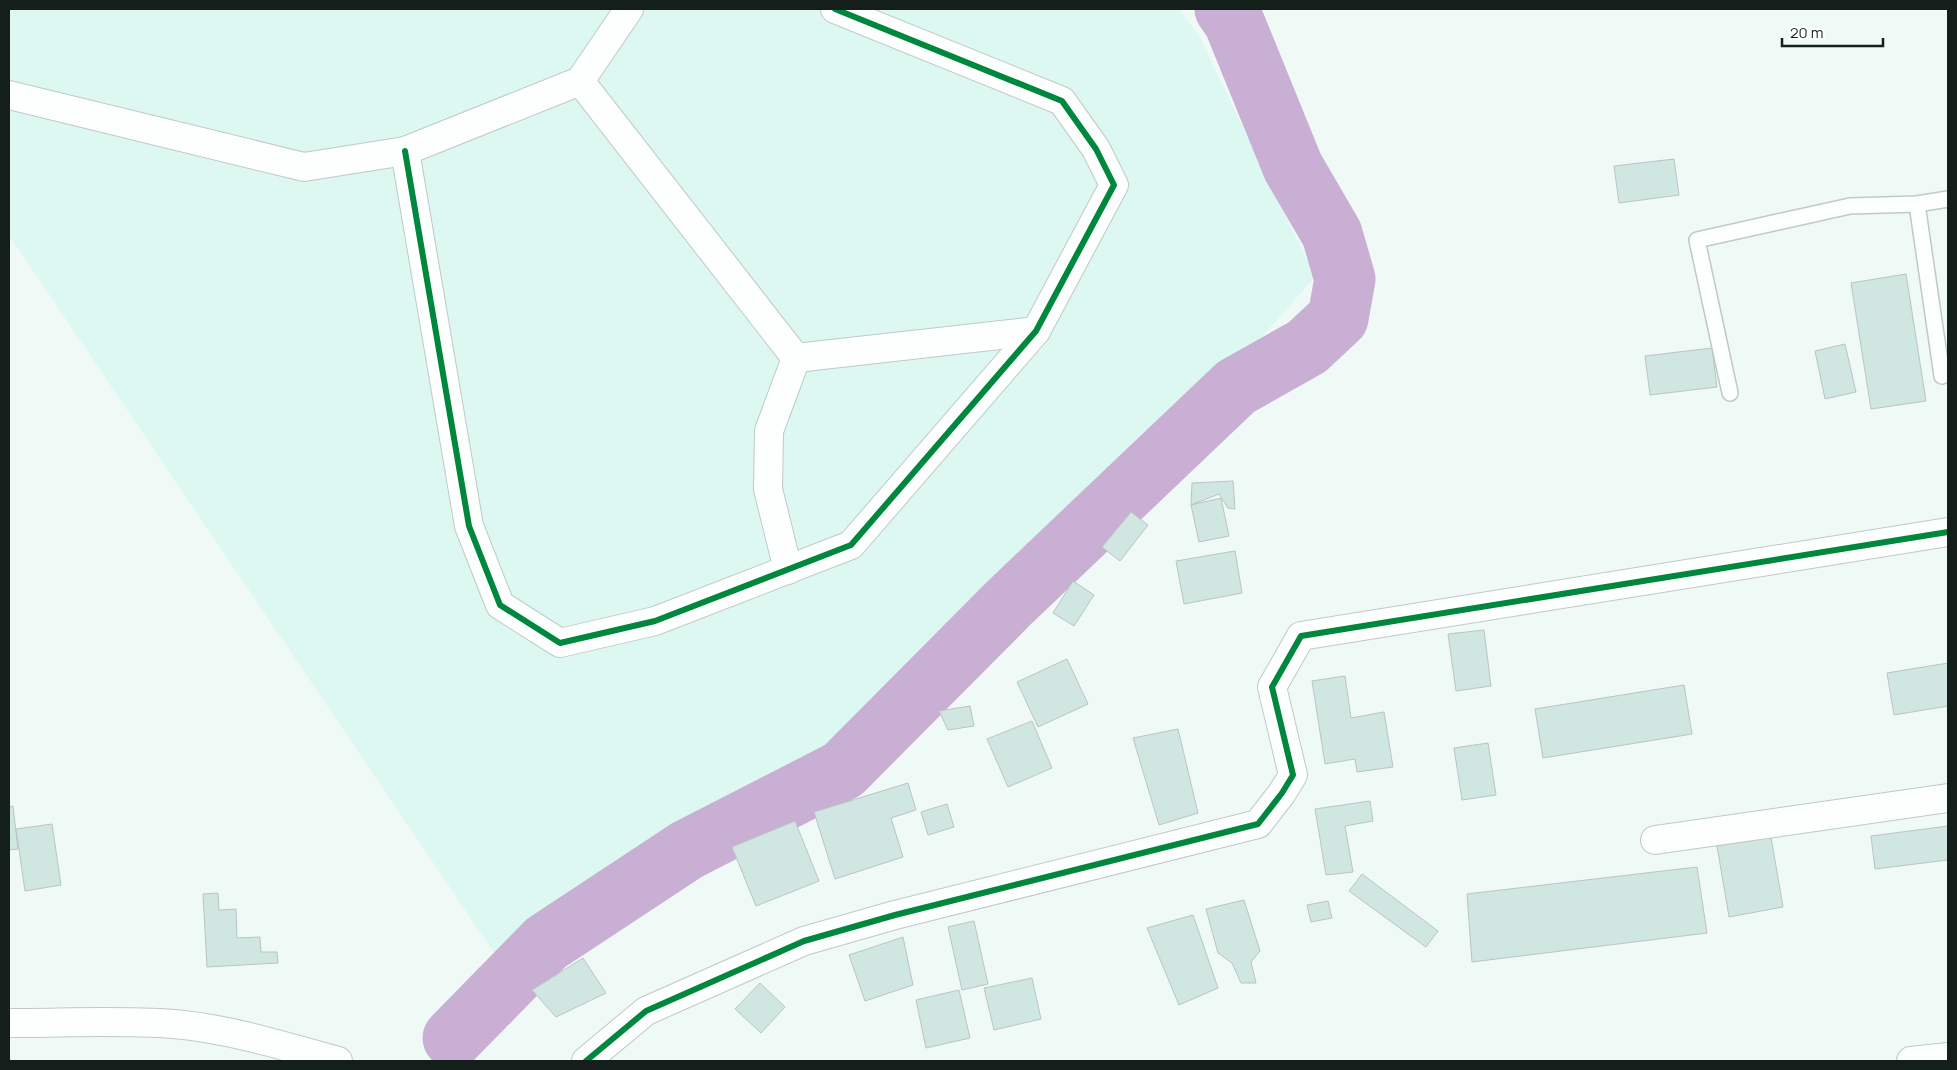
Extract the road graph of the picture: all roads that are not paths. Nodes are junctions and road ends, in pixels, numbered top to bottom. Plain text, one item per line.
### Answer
1 (629, 9) edge
2 (835, 9) edge
3 (580, 81) junction
4 (9, 95) edge
5 (405, 151) junction
6 (1948, 199) edge
7 (1917, 204) junction
8 (1036, 331) junction
9 (796, 358) junction
10 (1942, 376) dead end
11 (1730, 393) dead end
12 (1948, 532) edge
13 (788, 570) junction
14 (1948, 798) edge
15 (1655, 840) dead end
16 (9, 1022) edge
17 (1948, 1057) edge
18 (338, 1061) edge
19 (586, 1061) edge
20 (1911, 1061) edge

1 - 3 street
2 - 8 street
3 - 5 street
3 - 9 street
4 - 5 street
5 - 13 street
6 - 7 lane
7 - 10 lane
7 - 11 lane
8 - 9 street
8 - 13 street
9 - 13 street
12 - 19 street
14 - 15 street
16 - 18 street
17 - 20 street

